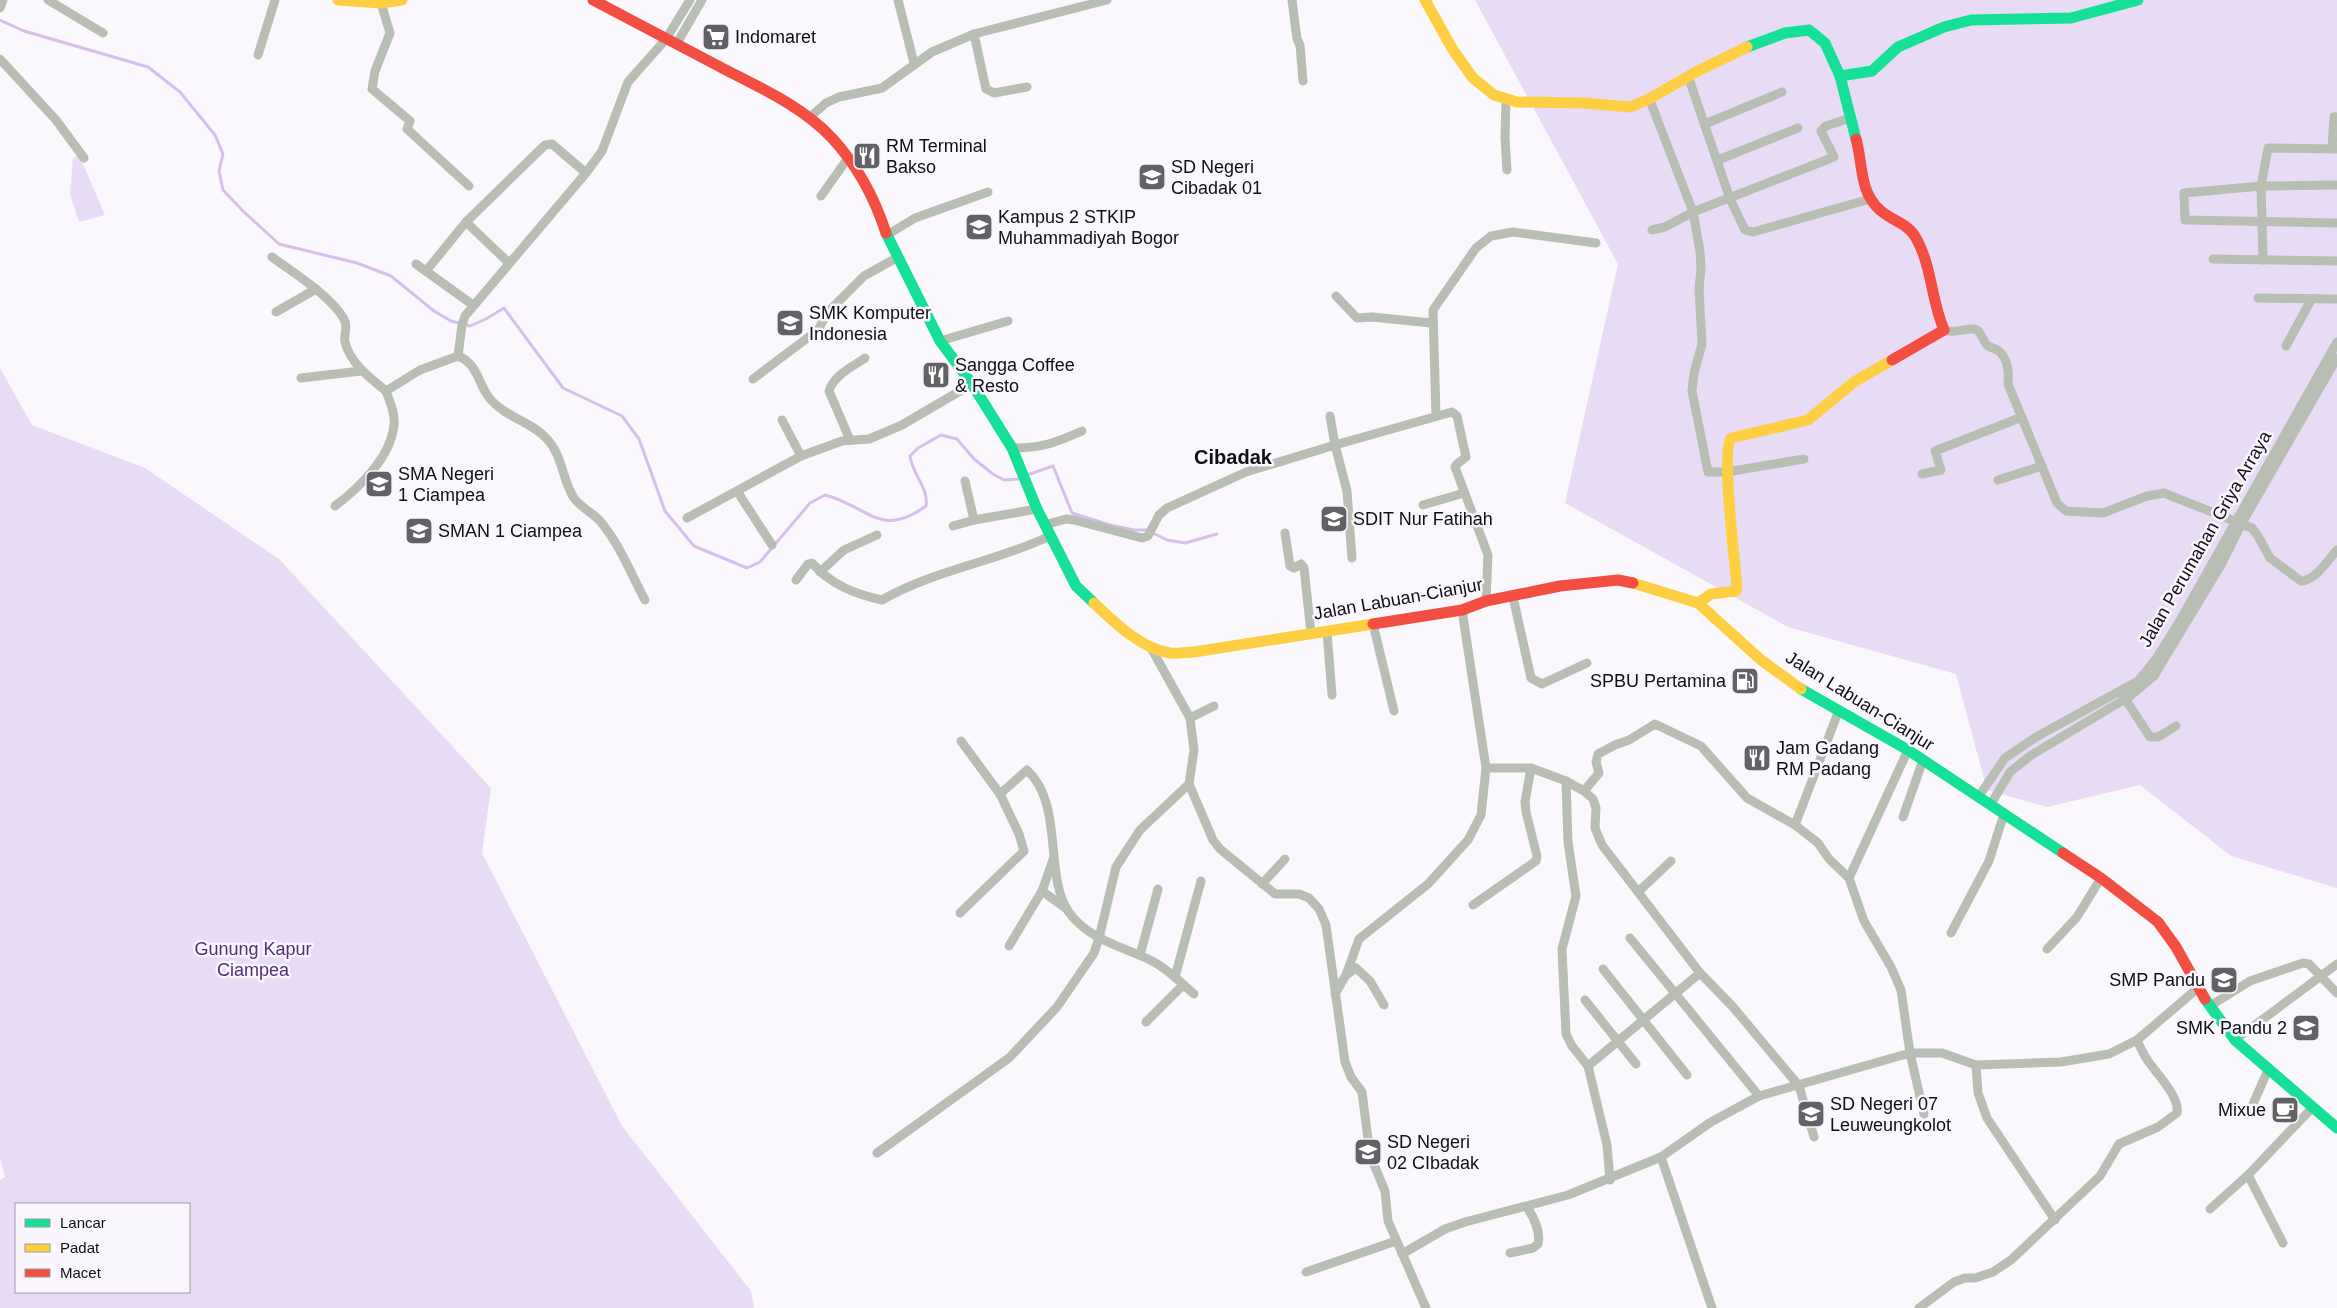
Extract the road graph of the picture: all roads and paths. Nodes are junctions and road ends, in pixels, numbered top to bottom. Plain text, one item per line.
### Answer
1 (2, 0) edge
2 (48, 0) edge
3 (275, 0) edge
4 (338, 0) edge
5 (402, 0) edge
6 (594, 0) edge
7 (690, 0) edge
8 (702, 0) edge
9 (898, 0) edge
10 (1107, 0) edge
11 (1292, 0) edge
12 (1425, 0) edge
13 (2138, 0) edge
14 (381, 3) junction
15 (0, 8) edge
16 (102, 33) dead end
17 (974, 34) junction
18 (671, 41) junction
19 (258, 55) dead end
20 (0, 59) edge
21 (914, 63) junction
22 (1688, 76) junction
23 (1840, 76) junction
24 (1303, 81) dead end
25 (1027, 87) dead end
26 (1782, 92) dead end
27 (1649, 98) junction
28 (1506, 100) junction
29 (2337, 117) edge
30 (809, 118) junction
31 (1850, 118) junction
32 (1705, 124) junction
33 (1798, 128) dead end
34 (2334, 149) edge
35 (84, 158) dead end
36 (848, 158) junction
37 (1718, 160) junction
38 (1507, 170) dead end
39 (586, 173) junction
40 (2337, 185) edge
41 (469, 186) dead end
42 (2261, 186) junction
43 (988, 192) dead end
44 (821, 196) dead end
45 (1730, 199) junction
46 (1870, 199) junction
47 (1693, 212) junction
48 (2261, 221) junction
49 (466, 222) junction
50 (2337, 223) edge
51 (1652, 230) dead end
52 (887, 235) junction
53 (1596, 243) dead end
54 (272, 257) dead end
55 (898, 257) junction
56 (2213, 259) dead end
57 (2263, 260) junction
58 (2337, 261) edge
59 (509, 263) junction
60 (416, 264) dead end
61 (426, 271) junction
62 (316, 289) junction
63 (1336, 296) dead end
64 (2258, 298) dead end
65 (2337, 299) edge
66 (2311, 300) junction
67 (473, 305) junction
68 (276, 312) dead end
69 (1008, 321) dead end
70 (1432, 323) junction
71 (1944, 330) junction
72 (940, 341) junction
73 (2337, 342) edge
74 (2286, 346) dead end
75 (458, 356) junction
76 (866, 358) dead end
77 (2337, 358) edge
78 (362, 371) junction
79 (2317, 377) junction
80 (301, 378) dead end
81 (753, 379) dead end
82 (972, 384) junction
83 (386, 391) junction
84 (2316, 394) junction
85 (1330, 416) dead end
86 (1436, 416) junction
87 (2022, 417) junction
88 (782, 420) dead end
89 (1082, 431) dead end
90 (850, 440) junction
91 (1335, 444) junction
92 (1012, 448) junction
93 (2283, 453) junction
94 (801, 456) junction
95 (1804, 459) dead end
96 (2270, 459) junction
97 (2042, 466) junction
98 (1727, 472) junction
99 (1922, 474) dead end
100 (1998, 480) dead end
101 (965, 481) dead end
102 (737, 491) junction
103 (1464, 494) junction
104 (1423, 505) dead end
105 (335, 506) dead end
106 (1037, 509) junction
107 (687, 518) dead end
108 (974, 520) junction
109 (2238, 522) junction
110 (1044, 525) junction
111 (953, 526) dead end
112 (1285, 533) dead end
113 (877, 535) dead end
114 (1050, 536) junction
115 (772, 545) dead end
116 (2337, 550) edge
117 (1352, 558) dead end
118 (820, 572) junction
119 (796, 580) dead end
120 (1514, 597) junction
121 (645, 600) dead end
122 (1486, 601) junction
123 (1698, 603) junction
124 (1462, 610) junction
125 (1373, 624) junction
126 (1327, 632) junction
127 (1310, 633) junction
128 (1150, 646) junction
129 (1587, 664) dead end
130 (1332, 695) dead end
131 (2123, 695) junction
132 (1214, 706) dead end
133 (1839, 710) junction
134 (1394, 711) dead end
135 (1190, 718) junction
136 (2176, 726) dead end
137 (960, 741) dead end
138 (1908, 750) junction
139 (1923, 760) junction
140 (1486, 768) junction
141 (1531, 768) junction
142 (1566, 781) junction
143 (1189, 784) junction
144 (1584, 792) junction
145 (1000, 794) junction
146 (1979, 796) junction
147 (1991, 804) junction
148 (2004, 814) junction
149 (1903, 818) dead end
150 (1795, 825) junction
151 (1055, 854) junction
152 (1285, 859) dead end
153 (1671, 861) dead end
154 (1849, 878) junction
155 (2101, 878) junction
156 (1201, 881) dead end
157 (1262, 884) junction
158 (1158, 889) dead end
159 (1042, 891) junction
160 (1638, 892) junction
161 (1473, 905) dead end
162 (1067, 909) junction
163 (960, 913) dead end
164 (1951, 933) dead end
165 (1100, 938) junction
166 (1630, 938) dead end
167 (1009, 946) dead end
168 (2047, 949) dead end
169 (1140, 955) junction
170 (2337, 964) edge
171 (1603, 969) dead end
172 (1700, 973) junction
173 (1346, 975) junction
174 (1175, 977) junction
175 (2322, 977) junction
176 (1184, 985) junction
177 (2198, 988) junction
178 (1676, 993) junction
179 (1194, 994) dead end
180 (2337, 994) edge
181 (1335, 995) junction
182 (1585, 1000) dead end
183 (1384, 1005) dead end
184 (2210, 1006) junction
185 (1644, 1020) junction
186 (1146, 1022) dead end
187 (2137, 1040) junction
188 (2235, 1040) junction
189 (1617, 1042) junction
190 (1910, 1053) junction
191 (1636, 1064) dead end
192 (1976, 1065) junction
193 (1588, 1066) junction
194 (2268, 1070) junction
195 (1687, 1075) dead end
196 (1799, 1086) junction
197 (1759, 1096) junction
198 (2312, 1108) junction
199 (2249, 1113) dead end
200 (1924, 1114) dead end
201 (2337, 1128) edge
202 (1814, 1136) dead end
203 (877, 1153) dead end
204 (1661, 1157) junction
205 (2248, 1175) junction
206 (1610, 1180) junction
207 (1527, 1207) junction
208 (2210, 1209) dead end
209 (2055, 1220) junction
210 (1396, 1241) junction
211 (2283, 1243) dead end
212 (1510, 1253) dead end
213 (1402, 1254) junction
214 (1306, 1272) dead end
215 (1426, 1308) edge
216 (1712, 1308) edge
217 (1919, 1308) edge

1 - 15 street
2 - 16 street
3 - 19 street
4 - 14 main road
5 - 14 main road
6 - 18 main road, Jalan Labuan-Cianjur
7 - 18 street
8 - 18 street
9 - 21 street
10 - 17 street
11 - 24 street
12 - 28 main road
13 - 23 main road
14 - 41 street
17 - 21 street
17 - 25 street
18 - 30 main road, Jalan Labuan-Cianjur
18 - 39 street
20 - 35 street
21 - 30 street
22 - 23 main road
22 - 27 main road
22 - 32 street
23 - 31 main road
26 - 32 street
27 - 28 main road
27 - 47 street
28 - 38 street
29 - 34 street
30 - 36 main road, Jalan Labuan-Cianjur
31 - 45 street
31 - 46 main road
32 - 37 street
33 - 37 street
34 - 42 street
36 - 44 street
36 - 52 main road, Jalan Labuan-Cianjur
37 - 45 street
39 - 49 street
39 - 59 street
40 - 42 street
42 - 48 street
42 - 48 street
43 - 52 street
45 - 46 street
45 - 47 street
46 - 71 main road
47 - 51 street
47 - 98 street
48 - 50 street
48 - 57 street
49 - 59 street
49 - 61 street
52 - 55 main road, Jalan Labuan-Cianjur
53 - 70 street
54 - 62 street
55 - 72 main road, Jalan Labuan-Cianjur
55 - 81 street
56 - 57 street
57 - 58 street
59 - 67 street
60 - 61 street
61 - 67 street
62 - 68 street
62 - 78 street
63 - 70 street
64 - 66 street
65 - 66 street
66 - 74 street
67 - 75 street
69 - 72 street
70 - 86 street
71 - 87 street
71 - 98 main road
72 - 82 main road, Jalan Labuan-Cianjur
73 - 79 street, Jalan Perumahan Griya Arraya
75 - 83 street
75 - 121 street
76 - 90 street
77 - 84 street
78 - 80 street
78 - 83 street
79 - 84 street
79 - 96 street, Jalan Perumahan Griya Arraya
82 - 90 street
82 - 92 main road, Jalan Labuan-Cianjur
83 - 105 street
84 - 93 street
85 - 91 street
86 - 91 street
86 - 103 street
87 - 97 street
87 - 99 street
88 - 94 street
89 - 92 street
90 - 94 street
91 - 110 street
91 - 117 street
92 - 106 main road, Jalan Labuan-Cianjur
93 - 96 street
93 - 109 street
94 - 102 street
95 - 98 street
96 - 109 street, Jalan Perumahan Griya Arraya
97 - 100 street
97 - 109 street
98 - 123 main road
101 - 108 street
102 - 107 street
102 - 115 street
103 - 104 street
103 - 122 street
106 - 108 street
106 - 110 main road, Jalan Labuan-Cianjur
108 - 111 street
109 - 116 street
109 - 131 street, Jalan Perumahan Griya Arraya
110 - 114 main road, Jalan Labuan-Cianjur
112 - 127 street
113 - 118 street
114 - 118 street
114 - 128 main road, Jalan Labuan-Cianjur
118 - 119 street
120 - 122 main road, Jalan Labuan-Cianjur
120 - 123 main road, Jalan Labuan-Cianjur
120 - 129 street
122 - 124 main road, Jalan Labuan-Cianjur
123 - 133 main road, Jalan Labuan-Cianjur
124 - 125 main road, Jalan Labuan-Cianjur
124 - 140 street
125 - 126 main road, Jalan Labuan-Cianjur
125 - 134 street
126 - 127 main road, Jalan Labuan-Cianjur
126 - 130 street
127 - 128 main road, Jalan Labuan-Cianjur
128 - 135 street
131 - 136 street
131 - 146 street, Jalan Perumahan Griya Arraya
131 - 147 street
132 - 135 street
133 - 138 main road, Jalan Labuan-Cianjur
133 - 150 street
135 - 143 street
137 - 145 street
138 - 139 main road, Jalan Labuan-Cianjur
138 - 154 street
139 - 146 main road, Jalan Labuan-Cianjur
139 - 149 street
140 - 141 street
140 - 173 street
141 - 142 street
141 - 161 street
142 - 144 street
142 - 193 street
143 - 157 street
143 - 165 street
144 - 150 street
144 - 160 street
145 - 151 street
145 - 163 street
146 - 147 main road, Jalan Labuan-Cianjur
147 - 148 main road, Jalan Labuan-Cianjur
148 - 155 main road, Jalan Labuan-Cianjur
148 - 164 street
150 - 154 street
151 - 159 street
151 - 162 street
152 - 157 street
153 - 160 street
154 - 190 street
155 - 168 street
155 - 177 main road, Jalan Labuan-Cianjur
156 - 174 street
157 - 181 street
158 - 169 street
159 - 162 street
159 - 167 street
160 - 172 street
162 - 165 street
165 - 169 street
165 - 203 street
166 - 178 street
169 - 174 street
170 - 175 street
171 - 185 street
172 - 178 street
172 - 196 street
173 - 181 street
173 - 183 street
174 - 176 street
175 - 180 street
175 - 184 street
175 - 188 street
176 - 179 street
176 - 186 street
177 - 184 main road, Jalan Labuan-Cianjur
177 - 187 street
178 - 185 street
178 - 197 street
181 - 210 street
182 - 189 street
184 - 188 main road, Jalan Labuan-Cianjur
185 - 189 street
185 - 195 street
187 - 192 street
187 - 209 street
188 - 194 main road, Jalan Labuan-Cianjur
189 - 191 street
189 - 193 street
190 - 192 street
190 - 196 street
190 - 200 street
192 - 209 street
193 - 206 street
194 - 198 main road, Jalan Labuan-Cianjur
194 - 199 street
196 - 197 street
196 - 202 street
197 - 204 street
198 - 201 main road, Jalan Labuan-Cianjur
198 - 205 street
204 - 206 street
204 - 216 street
205 - 208 street
205 - 211 street
206 - 207 street
207 - 212 street
207 - 213 street
209 - 217 street
210 - 213 street
210 - 214 street
213 - 215 street

